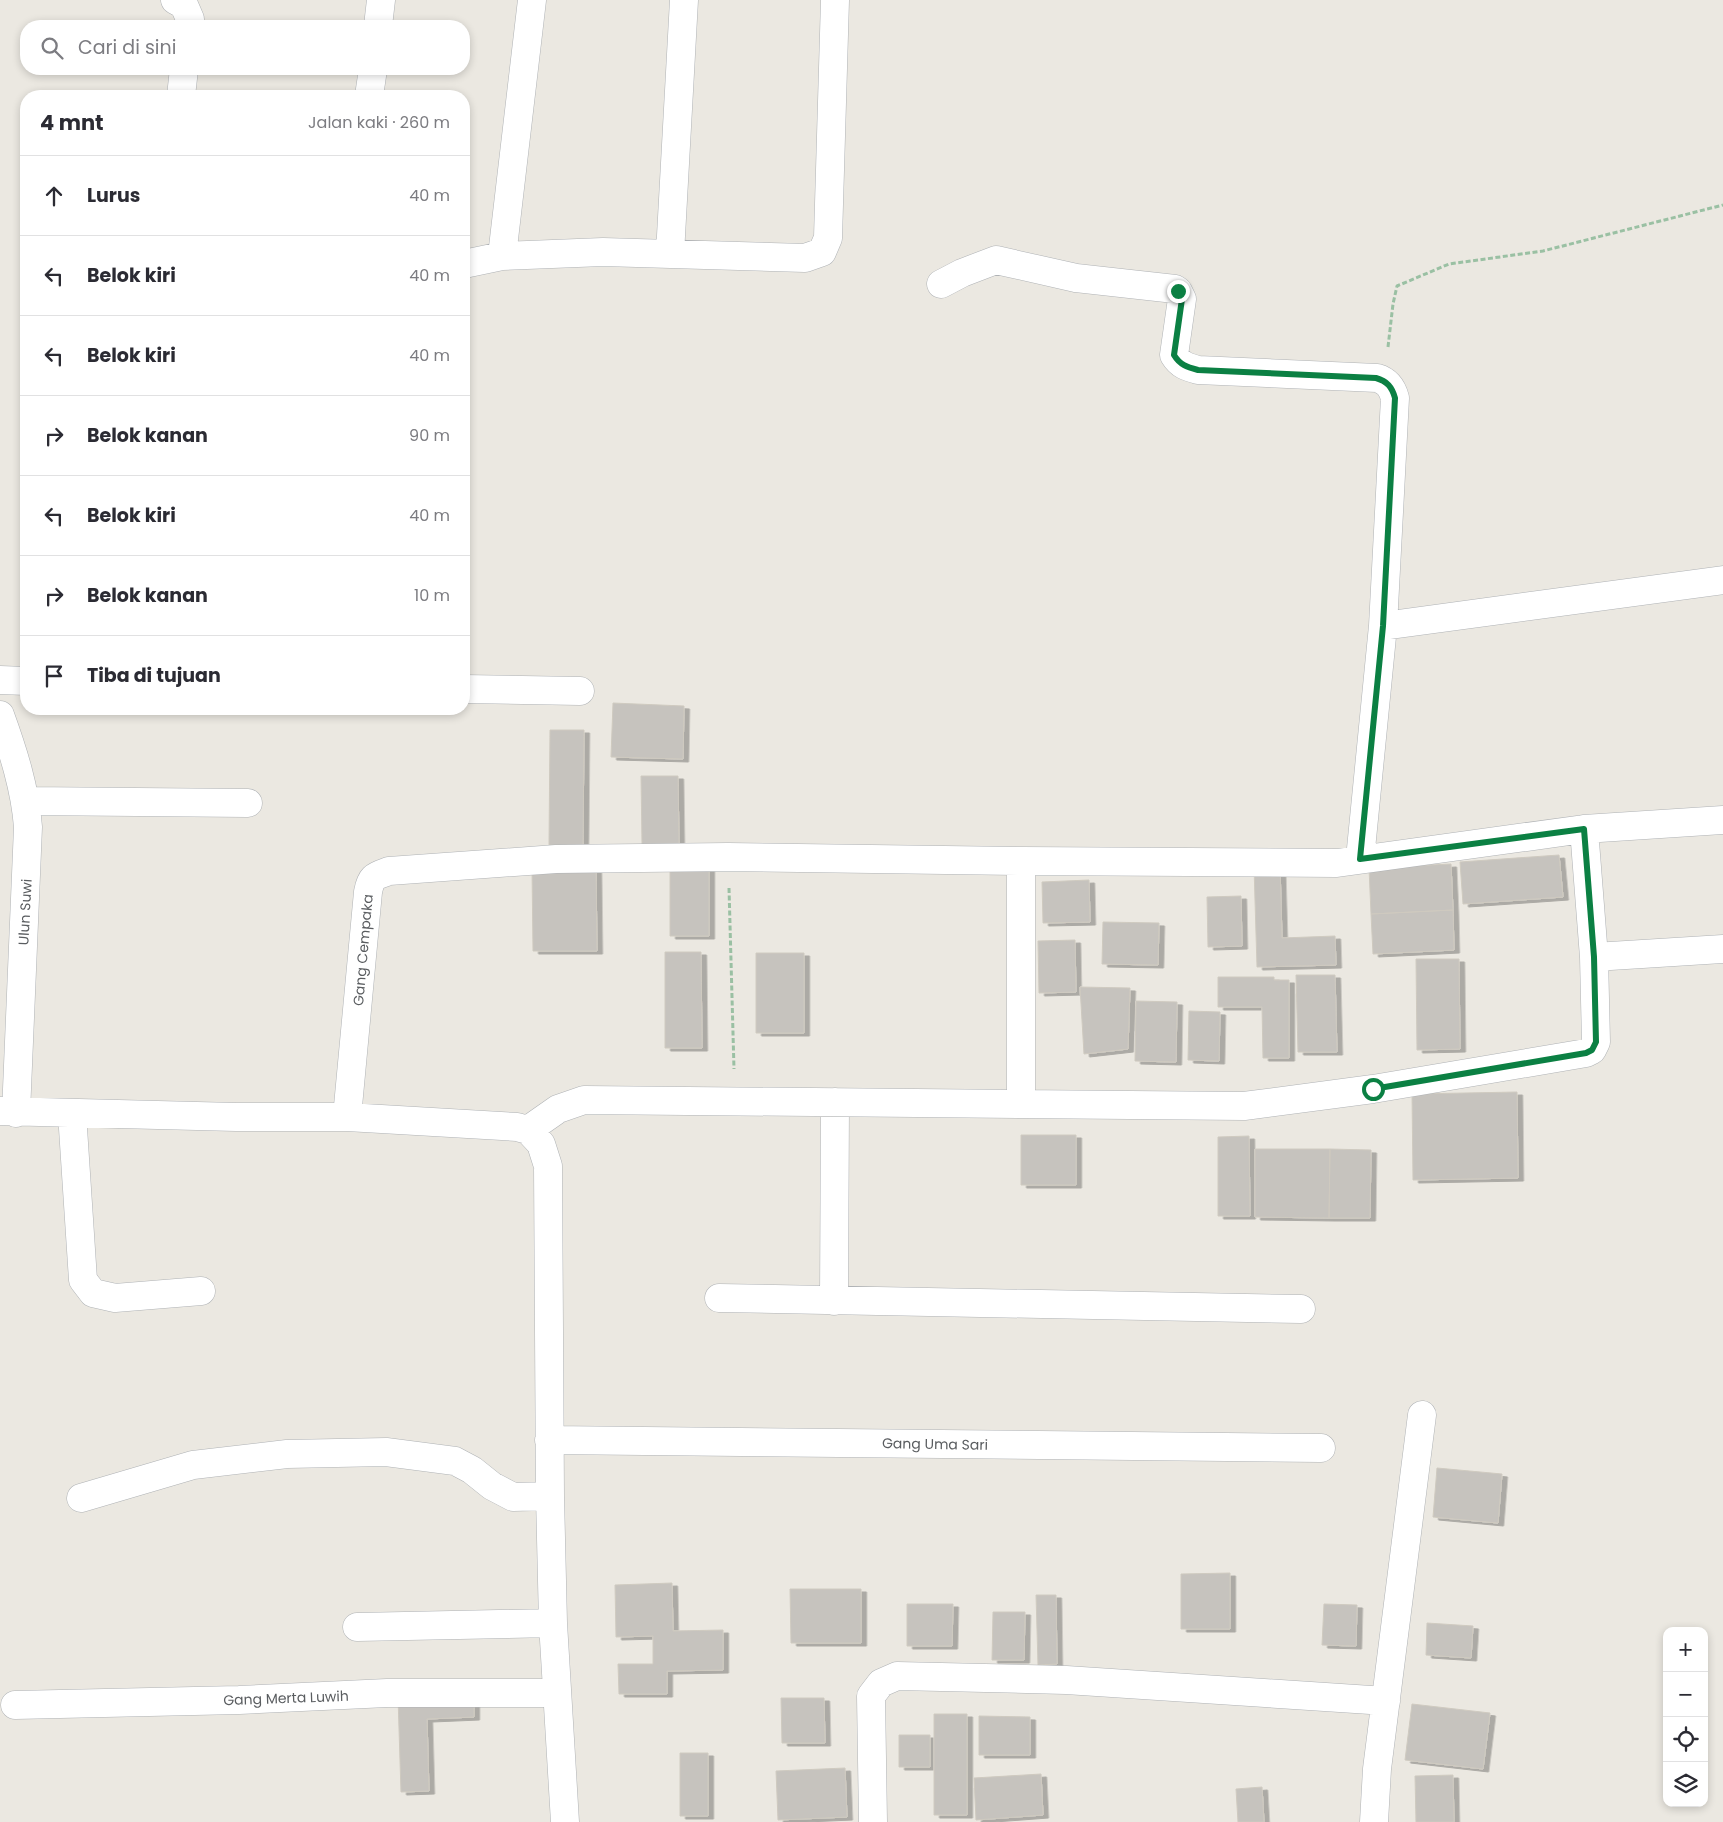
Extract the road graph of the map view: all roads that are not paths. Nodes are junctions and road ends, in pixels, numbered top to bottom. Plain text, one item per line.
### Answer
1 (175, 0) edge
2 (381, 0) edge
3 (532, 0) edge
4 (684, 0) edge
5 (834, 0) edge
6 (190, 20) edge
7 (379, 20) edge
8 (183, 75) edge
9 (372, 75) edge
10 (182, 90) edge
11 (370, 90) edge
12 (670, 254) junction
13 (502, 256) junction
14 (470, 263) edge
15 (941, 284) dead end
16 (1723, 580) edge
17 (1383, 626) junction
18 (0, 680) edge
19 (20, 681) edge
20 (470, 689) edge
21 (580, 691) dead end
22 (0, 715) edge
23 (7, 752) edge
24 (26, 801) junction
25 (248, 803) dead end
26 (1723, 820) edge
27 (1584, 829) junction
28 (1360, 859) junction
29 (1021, 861) junction
30 (1723, 949) edge
31 (1594, 957) junction
32 (835, 1102) junction
33 (1022, 1104) junction
34 (8, 1112) edge
35 (72, 1113) junction
36 (347, 1117) junction
37 (528, 1130) junction
38 (201, 1291) dead end
39 (719, 1298) dead end
40 (834, 1301) junction
41 (1301, 1309) dead end
42 (1422, 1415) dead end
43 (549, 1440) junction
44 (1321, 1448) dead end
45 (550, 1496) junction
46 (81, 1498) dead end
47 (553, 1623) junction
48 (357, 1627) dead end
49 (557, 1693) junction
50 (1386, 1701) junction
51 (15, 1706) dead end
52 (565, 1822) edge
53 (873, 1822) edge
54 (1374, 1822) edge

1 - 6 street
2 - 7 street
3 - 13 street
4 - 12 street
5 - 12 street
8 - 10 street
9 - 11 street
12 - 13 street
13 - 14 street
15 - 17 street
16 - 17 street
17 - 28 street
18 - 19 street
20 - 21 street
22 - 23 street, Ulun Suwi
23 - 24 street, Ulun Suwi
24 - 25 street
24 - 34 street, Ulun Suwi
26 - 27 street
27 - 28 street
27 - 31 street
28 - 29 street
29 - 33 street
29 - 36 street, Gang Cempaka
30 - 31 street
31 - 33 street
32 - 33 street
32 - 37 street
32 - 40 street
34 - 35 street
35 - 36 street
35 - 38 street
36 - 37 street
37 - 43 street
39 - 40 street
40 - 41 street
42 - 50 street
43 - 44 street, Gang Uma Sari
43 - 45 street
45 - 46 street
45 - 47 street
47 - 48 street
47 - 49 street
49 - 51 street, Gang Merta Luwih
49 - 52 street
50 - 53 street
50 - 54 street

